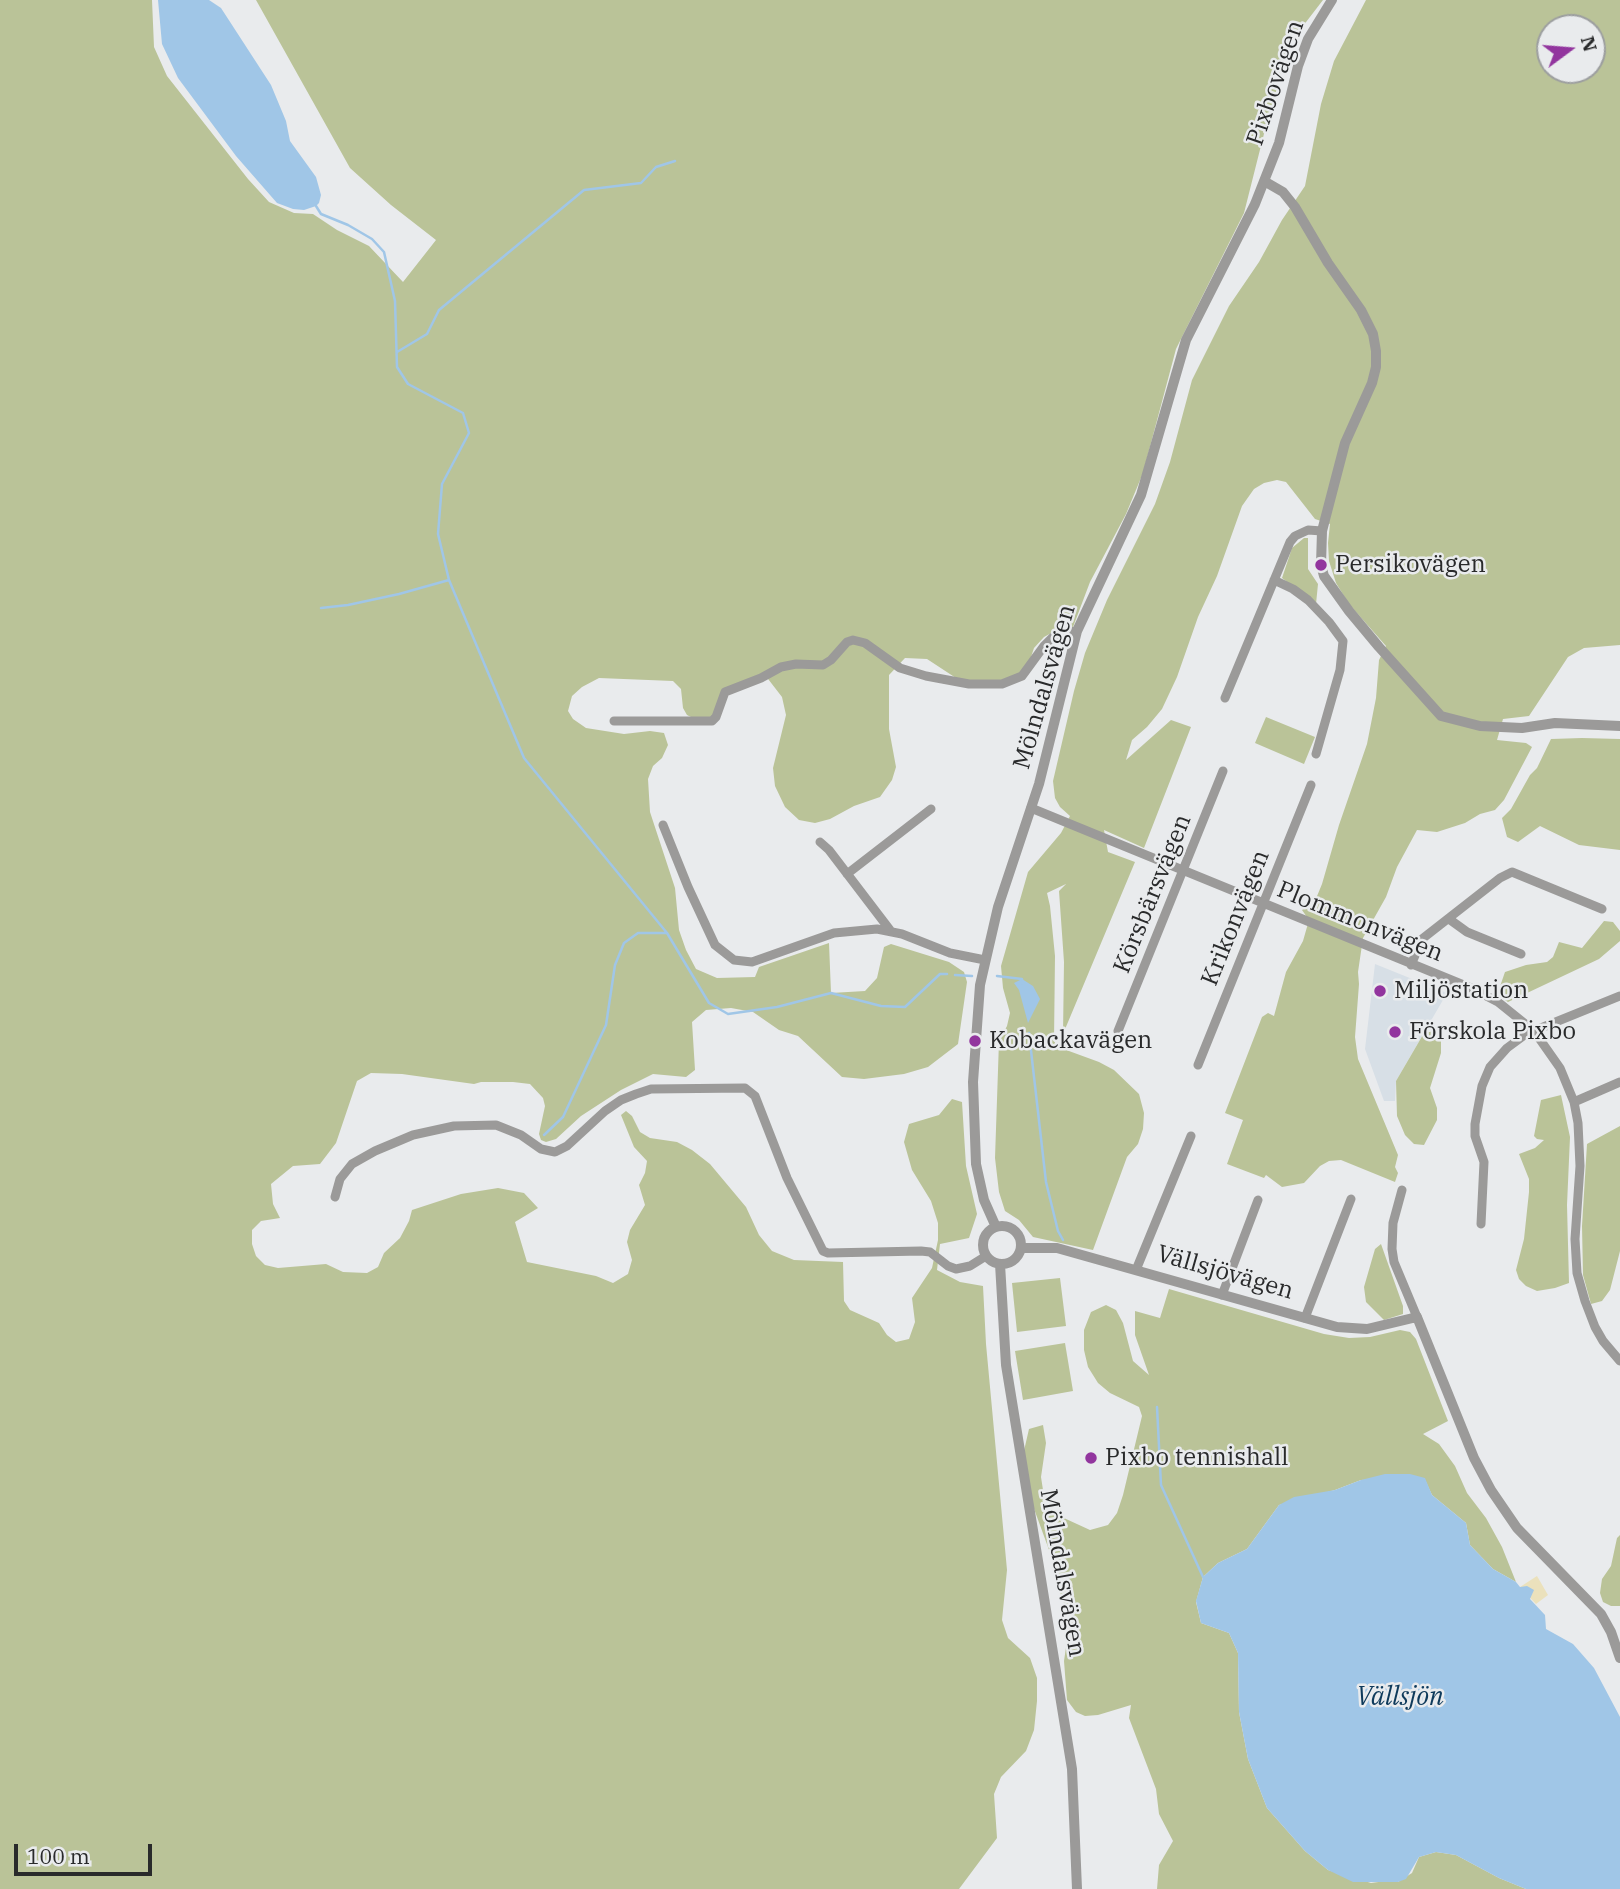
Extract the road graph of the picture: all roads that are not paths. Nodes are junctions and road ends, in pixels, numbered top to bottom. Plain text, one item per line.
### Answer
1 (1332, 0) edge
2 (1264, 181) junction
3 (1322, 531) junction
4 (1274, 580) junction
5 (1077, 631) junction
6 (1225, 698) dead end
7 (614, 721) dead end
8 (1620, 726) edge
9 (1316, 754) dead end
10 (1223, 771) dead end
11 (1311, 785) dead end
12 (1031, 808) junction
13 (931, 809) dead end
14 (663, 825) dead end
15 (820, 842) dead end
16 (1184, 871) junction
17 (846, 874) junction
18 (1263, 903) junction
19 (1602, 909) dead end
20 (1449, 919) junction
21 (890, 930) junction
22 (1521, 954) dead end
23 (985, 960) junction
24 (1411, 965) junction
25 (1620, 996) edge
26 (1118, 1031) dead end
27 (1534, 1031) junction
28 (1198, 1065) dead end
29 (1620, 1082) edge
30 (1574, 1102) junction
31 (1191, 1136) dead end
32 (1402, 1190) dead end
33 (335, 1197) dead end
34 (1351, 1199) dead end
35 (1258, 1200) dead end
36 (1480, 1224) dead end
37 (996, 1227) junction
38 (1021, 1248) junction
39 (986, 1256) junction
40 (1000, 1264) junction
41 (1136, 1270) junction
42 (1222, 1295) junction
43 (1418, 1317) junction
44 (1305, 1318) junction
45 (1620, 1361) edge
46 (1620, 1658) edge
47 (1077, 1889) edge

1 - 2 street, Pixbovägen
2 - 3 street
2 - 5 street, Mölndalsvägen
3 - 4 street
3 - 8 street
4 - 6 street
4 - 9 street
5 - 7 street
5 - 12 street, Mölndalsvägen
10 - 16 street, Körsbärsvägen
11 - 18 street, Krikonvägen
12 - 16 street, Plommonvägen
12 - 23 street, Mölndalsvägen
13 - 17 street
14 - 21 street
15 - 17 street
16 - 18 street, Plommonvägen
16 - 26 street, Körsbärsvägen
17 - 21 street
18 - 24 street, Plommonvägen
18 - 28 street, Krikonvägen
19 - 20 street
20 - 22 street
20 - 24 street
21 - 23 street
23 - 37 street, Mölndalsvägen
24 - 27 street, Plommonvägen
25 - 27 street
27 - 30 street, Plommonvägen
27 - 36 street
29 - 30 street
30 - 45 street, Plommonvägen
31 - 41 street
32 - 43 street
33 - 39 street
34 - 44 street
35 - 42 street
37 - 38 street
37 - 39 street
38 - 40 street
38 - 41 street, Vällsjövägen
39 - 40 street
40 - 47 street, Mölndalsvägen
41 - 42 street, Vällsjövägen
42 - 44 street, Vällsjövägen
43 - 44 street, Vällsjövägen
43 - 46 street

